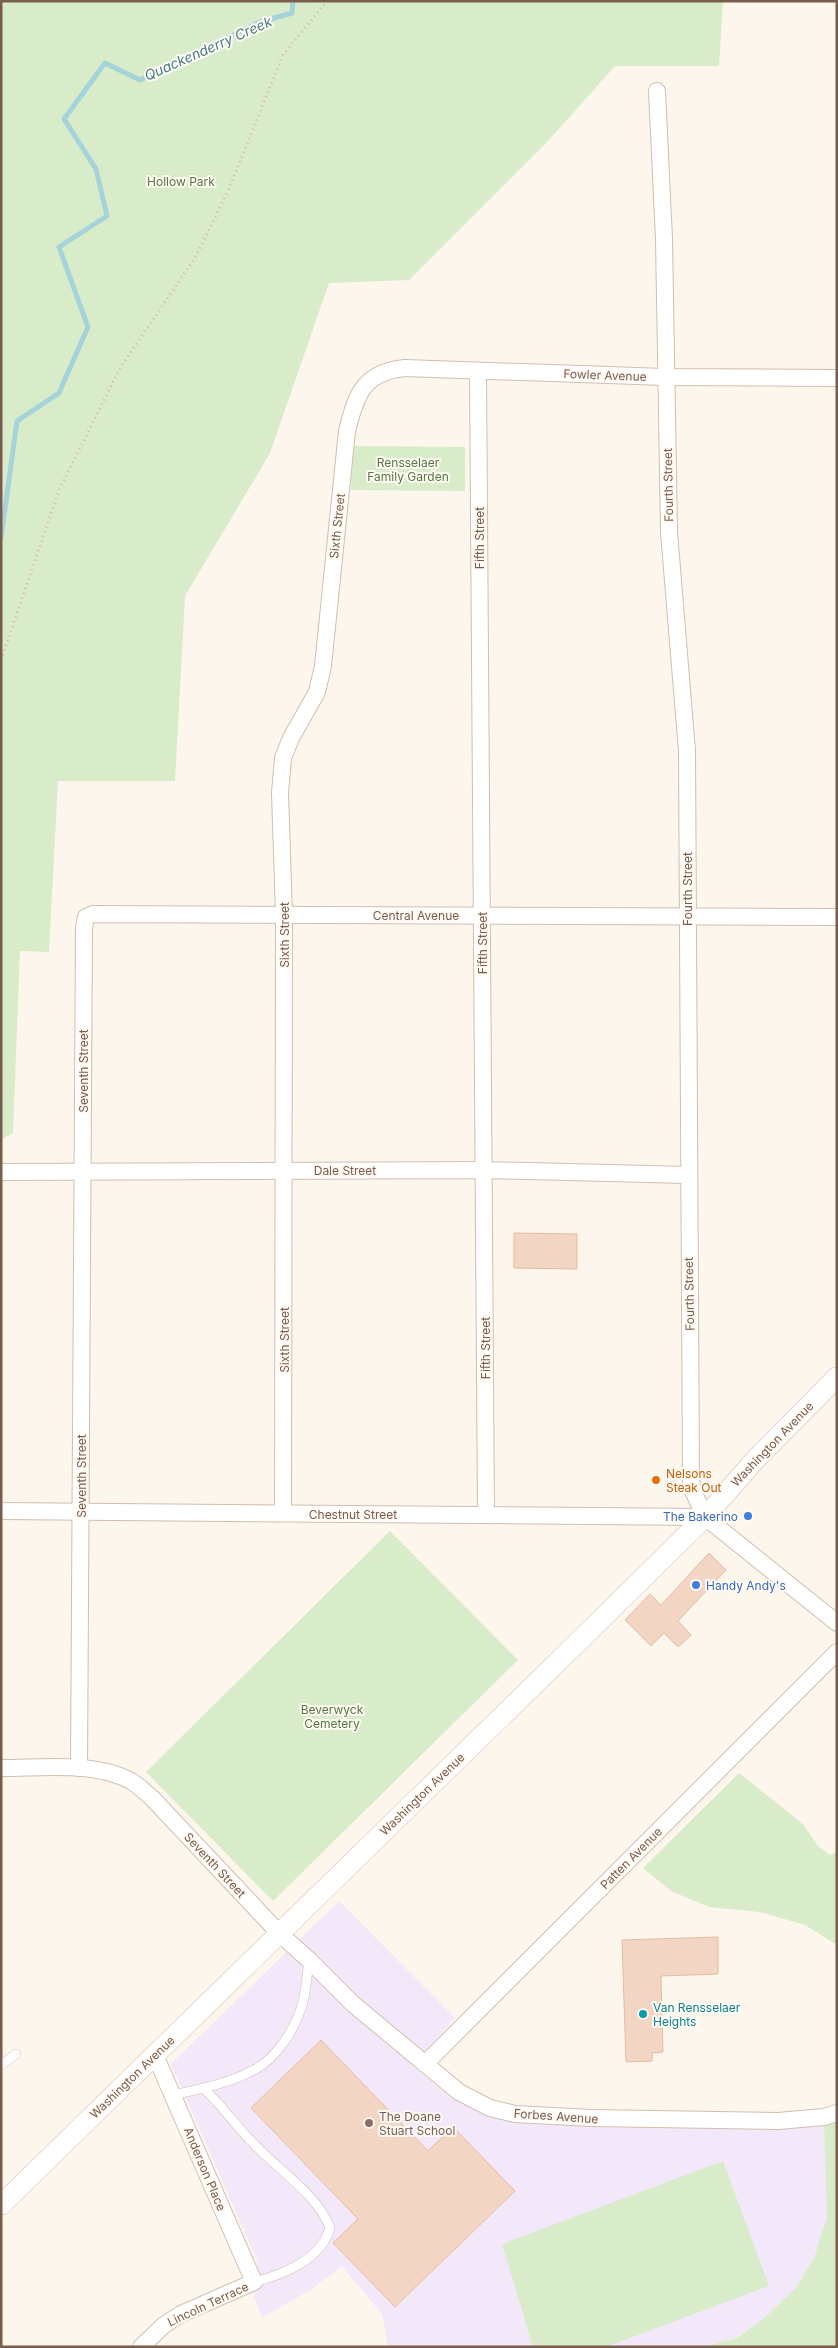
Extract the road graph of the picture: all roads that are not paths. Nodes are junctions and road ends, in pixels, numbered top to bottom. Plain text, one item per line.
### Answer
1 (657, 91) dead end
2 (478, 371) junction
3 (374, 376) joint
4 (665, 377) junction
5 (837, 378) edge
6 (284, 915) junction
7 (482, 916) junction
8 (687, 916) junction
9 (86, 917) joint
10 (837, 917) edge
11 (484, 1170) junction
12 (83, 1171) junction
13 (284, 1171) junction
14 (1, 1172) edge
15 (688, 1175) junction
16 (837, 1377) edge
17 (1, 1511) edge
18 (80, 1512) junction
19 (283, 1513) junction
20 (486, 1515) junction
21 (706, 1516) junction
22 (837, 1623) edge
23 (837, 1652) edge
24 (1, 1768) edge
25 (79, 1768) junction
26 (280, 1934) junction
27 (309, 1960) junction
28 (16, 2054) dead end
29 (156, 2054) junction
30 (426, 2064) junction
31 (1, 2066) edge
32 (202, 2088) junction
33 (173, 2095) junction
34 (837, 2113) edge
35 (1, 2204) edge
36 (254, 2282) junction
37 (141, 2347) edge

1 - 4 street, Fourth Street
2 - 3 street, Fowler Avenue
2 - 4 street, Fowler Avenue
2 - 7 street, Fifth Street
3 - 6 street, Sixth Street
4 - 5 street, Fowler Avenue
4 - 8 street, Fourth Street
6 - 7 street, Central Avenue
6 - 9 street, Central Avenue
6 - 13 street, Sixth Street
7 - 8 street, Central Avenue
7 - 11 street, Fifth Street
8 - 10 street, Central Avenue
8 - 15 street, Fourth Street
9 - 12 street, Seventh Street
11 - 13 street, Dale Street
11 - 15 street, Dale Street
11 - 20 street, Fifth Street
12 - 13 street, Dale Street
12 - 14 street, Dale Street
12 - 18 street, Seventh Street
13 - 19 street, Sixth Street
15 - 21 street, Fourth Street
16 - 21 street, Washington Avenue
17 - 18 street, Chestnut Street
18 - 19 street, Chestnut Street
18 - 25 street, Seventh Street
19 - 20 street, Chestnut Street
20 - 21 street, Chestnut Street
21 - 22 street, Fourth Street
21 - 26 street, Washington Avenue
23 - 30 street, Patten Avenue
24 - 25 street
25 - 26 street, Seventh Street
26 - 27 street, Forbes Avenue
26 - 29 street, Washington Avenue
27 - 30 street, Forbes Avenue
27 - 32 lane
28 - 31 lane
29 - 33 street, Anderson Place
29 - 35 street, Washington Avenue
30 - 34 street, Forbes Avenue
32 - 33 lane
32 - 36 lane
33 - 36 street, Anderson Place
36 - 37 street, Lincoln Terrace

